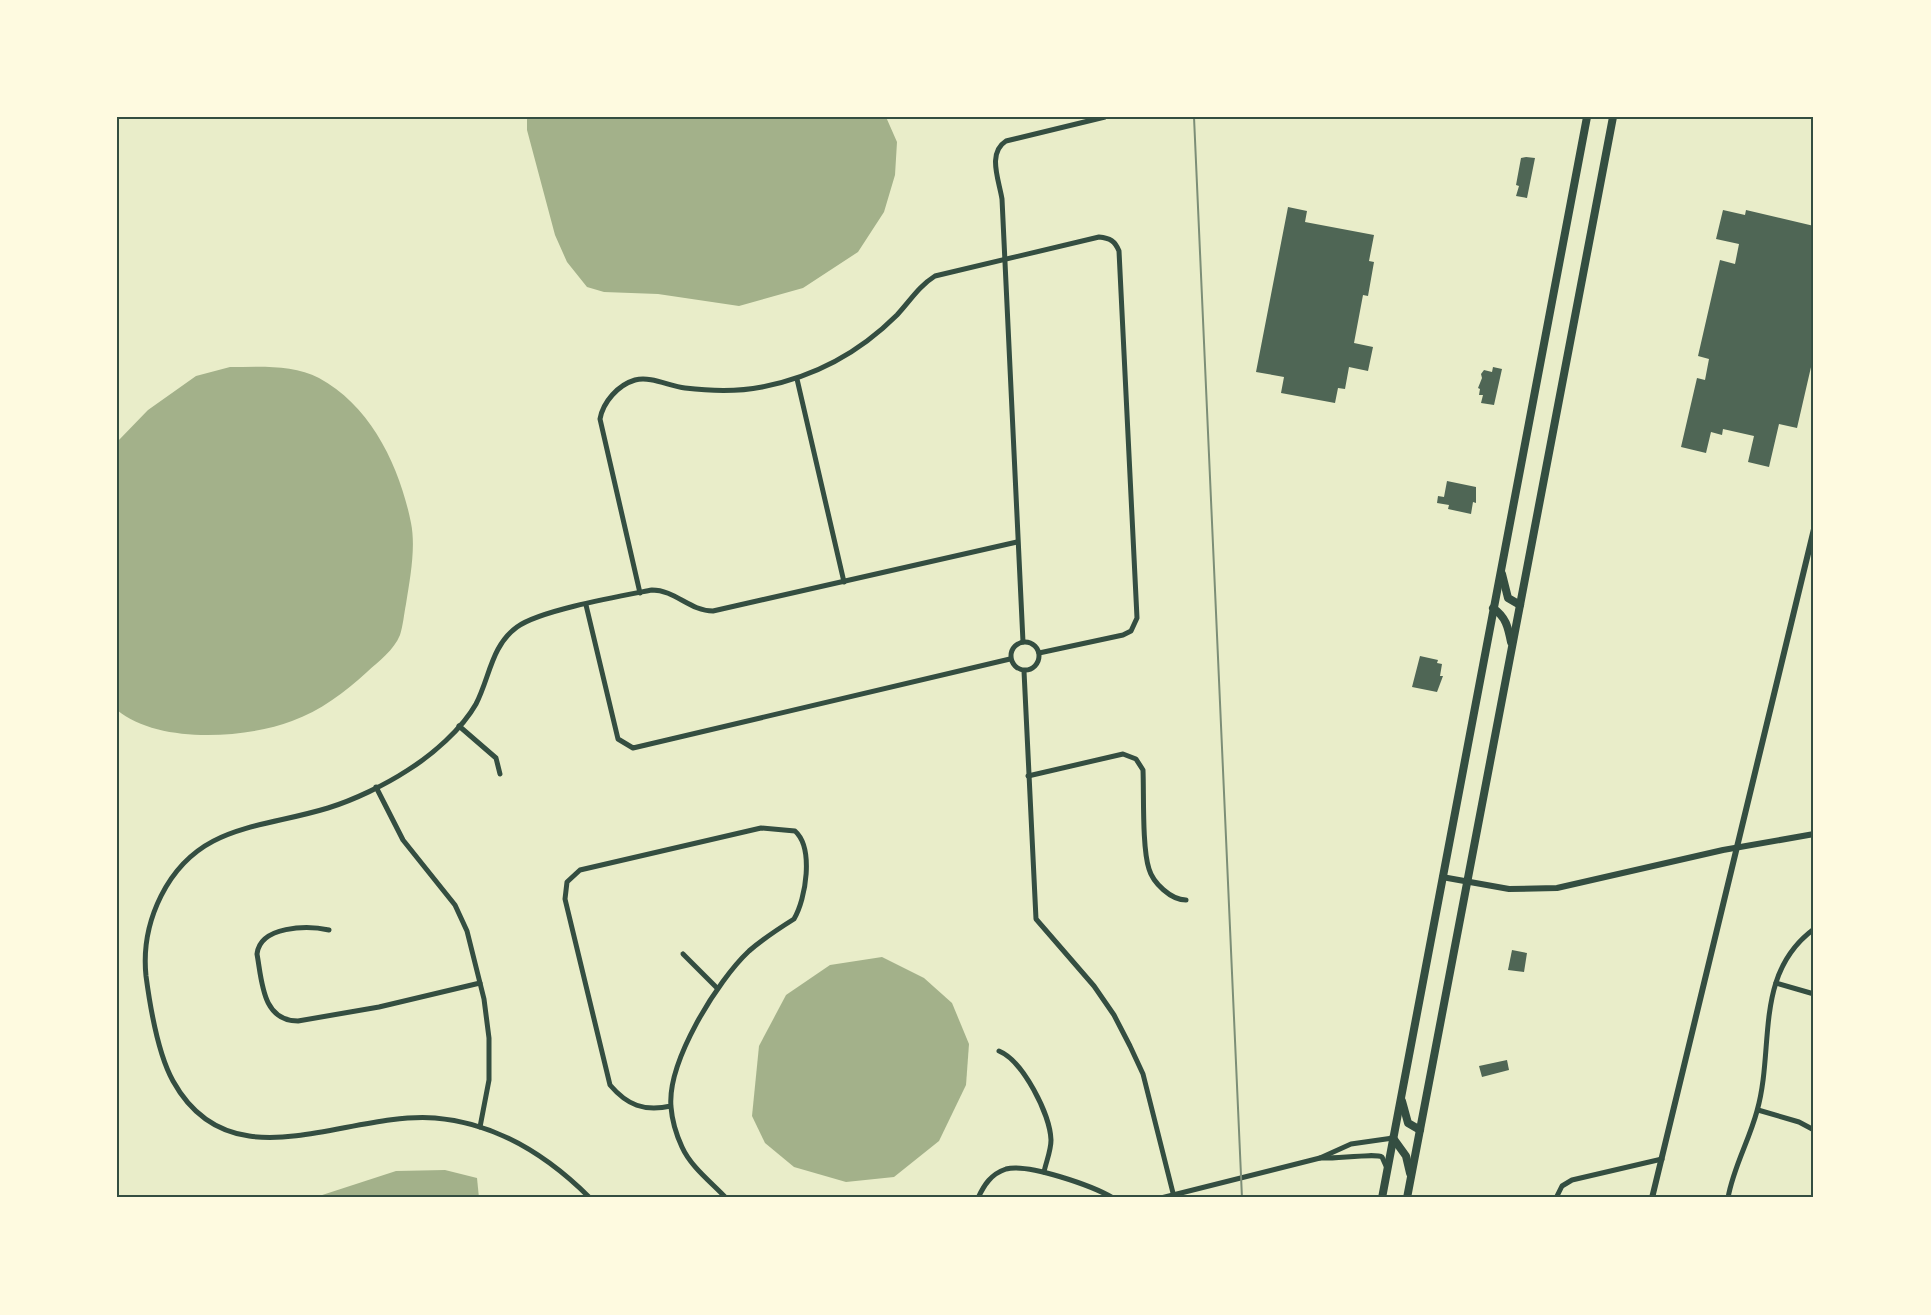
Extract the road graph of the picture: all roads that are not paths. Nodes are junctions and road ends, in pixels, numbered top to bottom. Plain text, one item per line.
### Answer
1 (1104, 117) edge
2 (1587, 117) edge
3 (1612, 117) edge
4 (1005, 258) junction
5 (797, 379) junction
6 (1814, 530) edge
7 (1017, 542) junction
8 (1501, 567) junction
9 (844, 582) junction
10 (640, 592) junction
11 (586, 605) junction
12 (1520, 605) junction
13 (1494, 608) junction
14 (1023, 642) junction
15 (1512, 647) junction
16 (1039, 653) junction
17 (1010, 659) junction
18 (1024, 671) junction
19 (459, 726) junction
20 (500, 774) dead end
21 (1028, 776) junction
22 (376, 787) junction
23 (1814, 834) edge
24 (1737, 848) junction
25 (1443, 877) junction
26 (1468, 881) junction
27 (1186, 900) dead end
28 (1814, 928) edge
29 (329, 930) dead end
30 (683, 954) dead end
31 (480, 983) junction
32 (1776, 983) junction
33 (717, 988) junction
34 (1814, 994) edge
35 (999, 1051) dead end
36 (1401, 1097) junction
37 (670, 1106) junction
38 (1758, 1110) junction
39 (480, 1127) junction
40 (1420, 1130) junction
41 (1814, 1130) edge
42 (1393, 1138) junction
43 (1320, 1158) junction
44 (1662, 1159) junction
45 (1387, 1170) junction
46 (1044, 1172) junction
47 (1411, 1179) junction
48 (1173, 1193) junction
49 (590, 1198) edge
50 (726, 1198) edge
51 (978, 1198) edge
52 (1113, 1198) edge
53 (1161, 1198) edge
54 (1382, 1198) edge
55 (1407, 1198) edge
56 (1556, 1198) edge
57 (1652, 1198) edge
58 (1728, 1198) edge

1 - 4 street
2 - 8 main road
3 - 12 main road
4 - 5 street
4 - 7 street
4 - 16 street
5 - 9 street
5 - 10 street
6 - 24 street
7 - 9 street
7 - 14 street
8 - 12 main road
8 - 13 main road
9 - 10 street
10 - 11 street
11 - 17 street
11 - 19 street
12 - 15 main road
13 - 15 main road
13 - 25 main road
14 - 16 street
14 - 17 street
15 - 26 main road
16 - 18 street
17 - 18 street
18 - 21 street
19 - 20 street
19 - 22 street
21 - 27 street
21 - 48 street
22 - 31 street
22 - 39 street
23 - 24 street
24 - 26 street
24 - 44 street
25 - 26 street
25 - 36 main road
26 - 40 main road
28 - 32 street
29 - 31 street
30 - 33 street
31 - 39 street
32 - 34 street
32 - 38 street
33 - 37 street
33 - 37 street
35 - 46 street
36 - 40 main road
36 - 42 main road
37 - 50 street
38 - 41 street
38 - 58 street
39 - 49 street
40 - 47 main road
42 - 43 street
42 - 45 main road
42 - 47 main road
43 - 45 street
43 - 48 street
44 - 56 street
44 - 57 street
45 - 54 main road
46 - 51 street
46 - 52 street
47 - 55 main road
48 - 53 street

